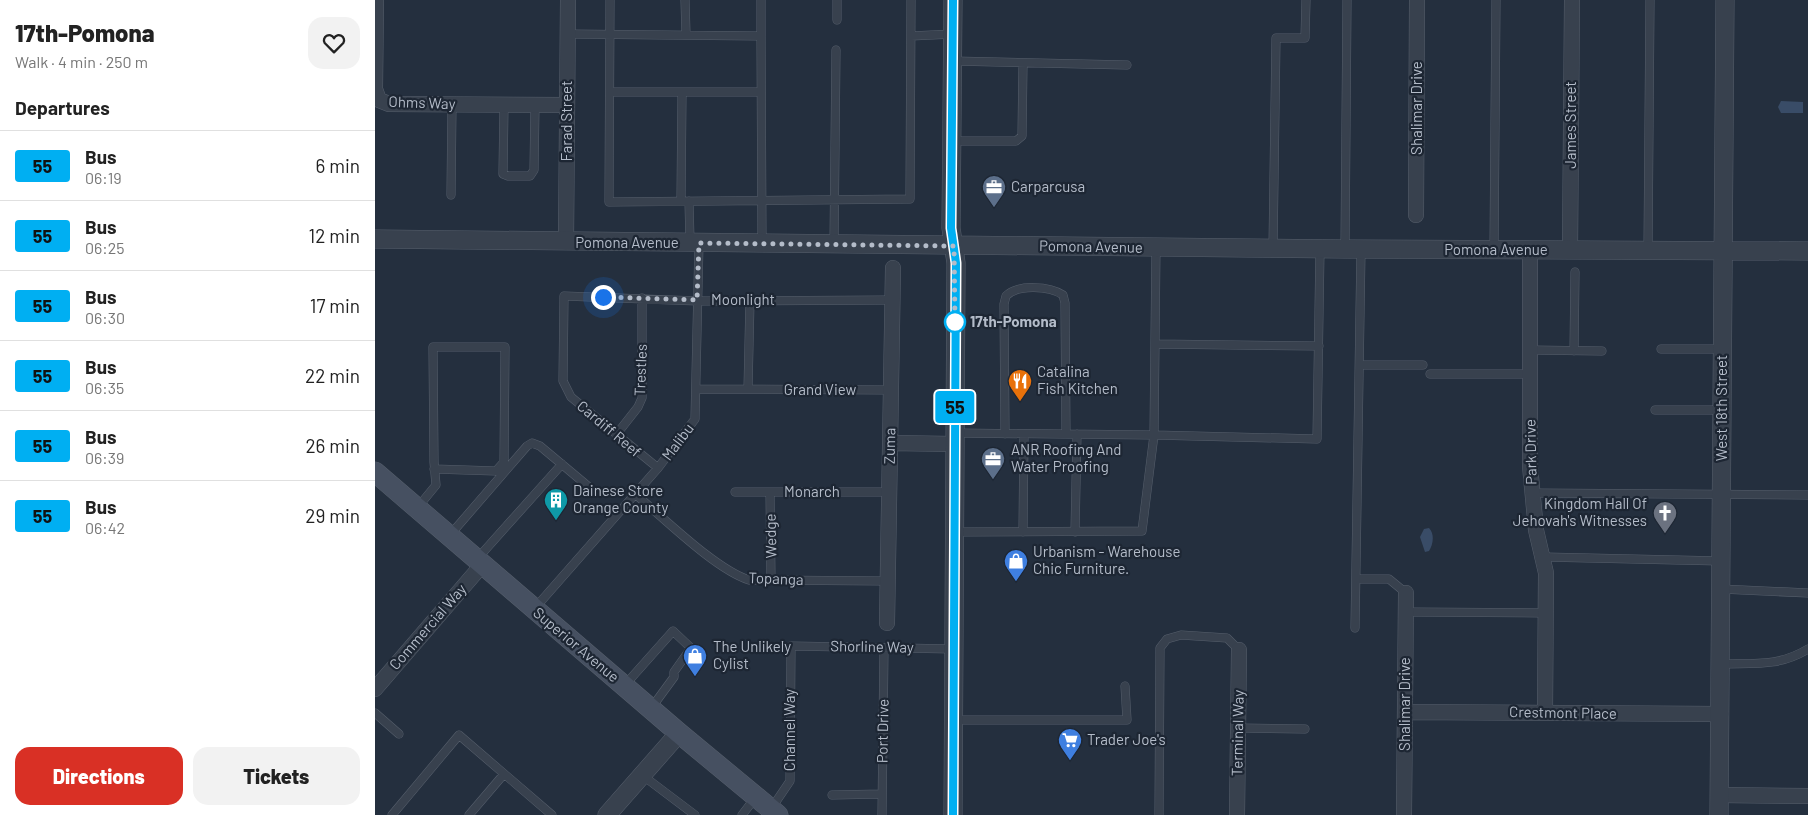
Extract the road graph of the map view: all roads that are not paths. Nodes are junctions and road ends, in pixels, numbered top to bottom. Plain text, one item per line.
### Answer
1 (376, 0) edge
2 (568, 0) edge
3 (610, 0) edge
4 (685, 0) edge
5 (761, 0) edge
6 (837, 0) edge
7 (911, 0) edge
8 (953, 0) edge
9 (1306, 0) edge
10 (1347, 0) edge
11 (1417, 0) edge
12 (1496, 0) edge
13 (1572, 0) edge
14 (1650, 0) edge
15 (1725, 0) edge
16 (837, 20) dead end
17 (610, 33) junction
18 (568, 34) junction
19 (685, 34) junction
20 (953, 34) junction
21 (761, 36) junction
22 (911, 36) junction
23 (836, 50) dead end
24 (953, 61) junction
25 (1023, 63) junction
26 (1127, 65) dead end
27 (610, 92) junction
28 (682, 92) junction
29 (761, 92) junction
30 (452, 104) junction
31 (377, 105) edge
32 (503, 105) junction
33 (535, 105) junction
34 (566, 105) junction
35 (952, 141) junction
36 (451, 195) dead end
37 (835, 200) junction
38 (685, 201) junction
39 (762, 201) junction
40 (1416, 215) dead end
41 (375, 239) edge
42 (566, 242) junction
43 (694, 243) junction
44 (762, 244) junction
45 (834, 244) junction
46 (954, 246) junction
47 (1156, 247) junction
48 (1273, 248) junction
49 (1320, 249) junction
50 (1353, 249) junction
51 (1494, 250) junction
52 (1530, 250) junction
53 (1570, 251) junction
54 (1647, 251) junction
55 (1723, 251) junction
56 (1808, 251) edge
57 (893, 268) dead end
58 (1575, 272) dead end
59 (564, 296) joint
60 (642, 298) junction
61 (697, 300) junction
62 (750, 300) junction
63 (892, 300) junction
64 (1155, 344) junction
65 (1319, 346) junction
66 (1661, 349) dead end
67 (1723, 349) junction
68 (1530, 350) junction
69 (1574, 350) junction
70 (1602, 351) dead end
71 (1360, 365) junction
72 (1423, 365) dead end
73 (1430, 374) dead end
74 (1530, 374) junction
75 (696, 389) junction
76 (749, 389) junction
77 (891, 390) junction
78 (1655, 410) dead end
79 (1722, 410) junction
80 (616, 434) junction
81 (1005, 434) junction
82 (1025, 434) junction
83 (1066, 434) junction
84 (1077, 434) junction
85 (1154, 435) junction
86 (954, 439) junction
87 (890, 443) junction
88 (562, 464) junction
89 (658, 468) junction
90 (434, 469) junction
91 (375, 472) edge
92 (589, 487) dead end
93 (735, 492) dead end
94 (770, 492) junction
95 (889, 492) junction
96 (1531, 493) junction
97 (635, 494) junction
98 (1808, 495) edge
99 (1722, 496) junction
100 (417, 508) junction
101 (954, 532) junction
102 (1023, 532) junction
103 (1075, 532) junction
104 (449, 536) junction
105 (1544, 557) junction
106 (1721, 561) junction
107 (479, 562) junction
108 (1357, 579) junction
109 (771, 580) junction
110 (887, 581) junction
111 (1721, 589) junction
112 (1406, 593) joint
113 (1808, 593) edge
114 (534, 609) junction
115 (1405, 612) junction
116 (1546, 613) junction
117 (887, 623) dead end
118 (1355, 628) dead end
119 (791, 646) joint
120 (884, 648) junction
121 (954, 649) junction
122 (1239, 650) joint
123 (1808, 650) edge
124 (1721, 664) junction
125 (624, 686) junction
126 (1125, 686) dead end
127 (375, 689) edge
128 (650, 709) junction
129 (375, 712) edge
130 (1405, 712) junction
131 (1545, 713) junction
132 (1721, 714) junction
133 (954, 720) junction
134 (1238, 728) junction
135 (1305, 729) dead end
136 (679, 733) junction
137 (399, 734) dead end
138 (504, 774) junction
139 (642, 775) junction
140 (832, 794) dead end
141 (883, 794) junction
142 (1719, 794) junction
143 (1808, 796) edge
144 (769, 807) edge
145 (548, 814) edge
146 (392, 815) edge
147 (469, 815) edge
148 (607, 815) edge
149 (695, 815) edge
150 (742, 815) edge
151 (882, 815) edge
152 (953, 815) edge
153 (1159, 815) edge
154 (1237, 815) edge
155 (1404, 815) edge
156 (1719, 815) edge

1 - 31 street, Ohms Way
2 - 18 street, Farad Street
3 - 17 lane
4 - 19 lane
5 - 21 lane
6 - 16 lane
7 - 22 lane
8 - 20 street
9 - 48 lane
10 - 50 lane
11 - 40 street, Shalimar Drive
12 - 51 lane
13 - 53 street, James Street
14 - 54 lane
15 - 55 street, West 18th Street
17 - 18 lane
17 - 19 lane
17 - 27 lane
18 - 34 street, Farad Street
19 - 21 lane
20 - 22 lane
20 - 24 street
21 - 29 lane
22 - 37 lane
23 - 37 lane
24 - 25 lane
24 - 35 street
25 - 26 lane
25 - 35 lane
27 - 28 lane
27 - 38 lane
28 - 29 lane
28 - 38 lane, Malibu
29 - 39 lane
30 - 31 street, Ohms Way
30 - 32 street, Ohms Way
30 - 36 lane
32 - 33 street, Ohms Way
32 - 33 lane
33 - 34 street, Ohms Way
34 - 42 street, Farad Street
35 - 46 street
37 - 39 lane
37 - 45 lane
38 - 39 lane
38 - 43 lane, Malibu
39 - 44 lane
41 - 42 street, Pomona Avenue
42 - 43 street, Pomona Avenue
43 - 44 street, Pomona Avenue
43 - 61 lane, Malibu
44 - 45 street, Pomona Avenue
45 - 46 street, Pomona Avenue
46 - 47 street, Pomona Avenue
46 - 86 street
47 - 48 street, Pomona Avenue
47 - 64 lane
48 - 49 street, Pomona Avenue
49 - 50 street, Pomona Avenue
49 - 65 lane
50 - 51 street, Pomona Avenue
50 - 71 lane
51 - 52 street, Pomona Avenue
52 - 53 street, Pomona Avenue
52 - 68 street, Park Drive
53 - 54 street, Pomona Avenue
54 - 55 street, Pomona Avenue
55 - 56 street, Pomona Avenue
55 - 67 street, West 18th Street
57 - 63 street, Zuma
58 - 69 lane
59 - 60 lane, Moonlight
59 - 80 lane, Cardiff Reef
60 - 61 lane, Moonlight
60 - 80 lane, Trestles
61 - 62 lane, Moonlight
61 - 75 lane, Malibu
62 - 63 lane, Moonlight
62 - 76 lane
63 - 77 street, Zuma
64 - 65 lane
64 - 85 lane
65 - 85 lane
66 - 67 lane
67 - 79 street, West 18th Street
68 - 69 lane
68 - 74 street, Park Drive
69 - 70 lane
71 - 72 lane
71 - 108 lane
73 - 74 lane
74 - 96 street, Park Drive
75 - 76 lane, Grand View
75 - 89 lane, Malibu
76 - 77 lane, Grand View
77 - 87 street, Zuma
78 - 79 lane
79 - 99 street, West 18th Street
80 - 89 lane, Cardiff Reef
81 - 82 lane
81 - 83 lane
81 - 86 lane
82 - 83 lane
82 - 102 lane
83 - 84 lane
84 - 85 lane
84 - 103 lane
85 - 103 lane
86 - 87 street
86 - 101 street
87 - 95 street, Zuma
88 - 92 lane
88 - 104 lane
88 - 107 lane
89 - 97 lane, Malibu
90 - 90 lane
90 - 100 lane
91 - 100 main road, Superior Avenue
93 - 94 lane, Monarch
94 - 95 lane, Monarch
94 - 109 lane, Wedge
95 - 110 street, Zuma
96 - 99 lane
96 - 105 street, Park Drive
97 - 109 lane, Topanga
97 - 114 lane, Malibu
98 - 99 lane
99 - 106 street, West 18th Street
100 - 104 main road, Superior Avenue
101 - 102 lane
101 - 121 street
102 - 103 lane
104 - 107 main road, Superior Avenue
105 - 106 lane
105 - 116 street, Park Drive
106 - 111 street, West 18th Street
107 - 114 main road, Superior Avenue
107 - 127 street, Commercial Way
108 - 112 lane
108 - 118 lane
109 - 110 lane, Topanga
110 - 117 street, Zuma
111 - 113 lane
111 - 124 street, West 18th Street
112 - 115 street, Shalimar Drive
114 - 125 main road, Superior Avenue
115 - 116 lane
115 - 130 street, Shalimar Drive
116 - 131 street, Park Drive
119 - 120 lane, Shorline Way
119 - 144 lane, Channel Way
120 - 121 lane, Shorline Way
120 - 141 lane, Port Drive
121 - 133 street
122 - 134 street, Terminal Way
122 - 153 lane
123 - 124 lane
124 - 132 street, West 18th Street
125 - 128 main road, Superior Avenue
125 - 128 lane
126 - 133 lane
128 - 136 main road, Superior Avenue
129 - 137 lane
130 - 131 street, Crestmont Place
130 - 155 street, Shalimar Drive
131 - 132 street, Crestmont Place
132 - 142 street, West 18th Street
133 - 152 street
134 - 135 lane
134 - 154 street, Terminal Way
136 - 139 street
136 - 144 main road, Superior Avenue
138 - 145 lane
138 - 146 lane
138 - 147 lane
139 - 148 street
139 - 149 lane
140 - 141 lane
141 - 151 lane, Port Drive
142 - 143 street
142 - 156 street, West 18th Street
144 - 150 lane, Channel Way

